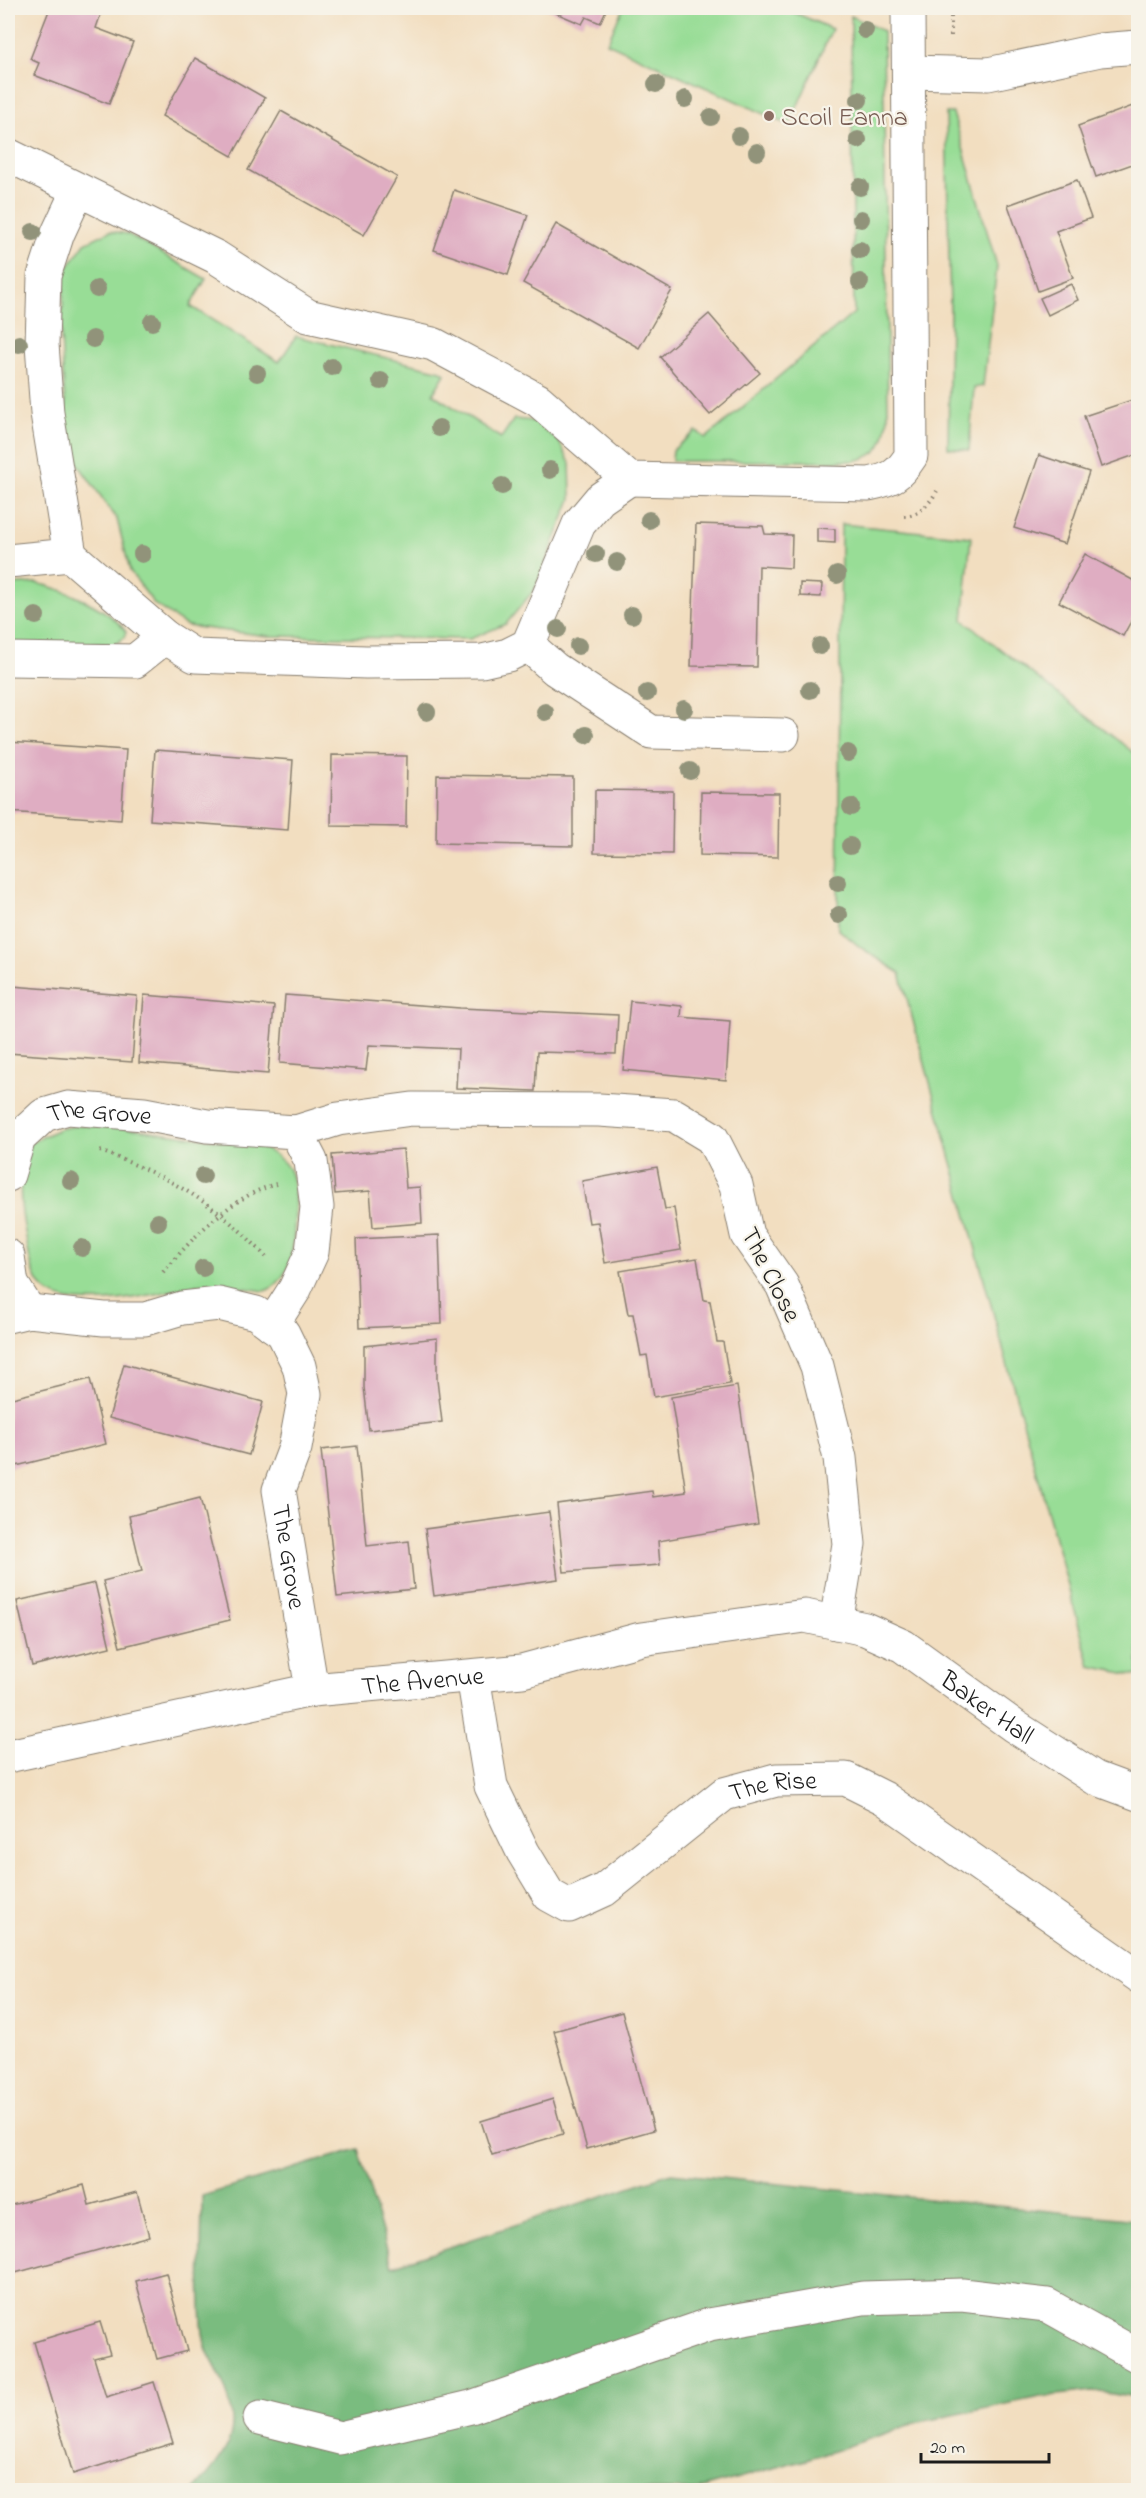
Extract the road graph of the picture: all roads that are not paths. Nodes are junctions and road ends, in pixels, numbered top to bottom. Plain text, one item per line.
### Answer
1 (908, 8) edge
2 (1138, 47) edge
3 (909, 72) junction
4 (8, 155) edge
5 (78, 190) junction
6 (629, 479) junction
7 (70, 555) junction
8 (8, 561) edge
9 (165, 637) junction
10 (528, 645) junction
11 (8, 660) edge
12 (783, 735) dead end
13 (505, 1109) joint
14 (296, 1132) junction
15 (13, 1134) edge
16 (8, 1175) edge
17 (8, 1256) edge
18 (18, 1313) edge
19 (273, 1325) junction
20 (836, 1623) junction
21 (473, 1676) junction
22 (312, 1690) junction
23 (8, 1756) edge
24 (1138, 1794) edge
25 (1138, 1976) edge
26 (1138, 2356) edge
27 (260, 2418) dead end

1 - 3 street
2 - 3 street
3 - 6 street
4 - 5 street
5 - 6 street
5 - 7 street
6 - 10 street
7 - 8 street
7 - 9 street
9 - 10 street
9 - 11 street
10 - 12 street
13 - 14 street, The Grove
13 - 20 street, The Close
14 - 15 street, The Grove
14 - 19 street
15 - 16 street, The Grove
17 - 18 street, The Grove
18 - 19 street, The Grove
19 - 22 street, The Grove
20 - 21 street, The Avenue
20 - 24 street, Baker Hall
21 - 22 street, The Avenue
21 - 25 street, The Rise
22 - 23 street, The Avenue
26 - 27 street

